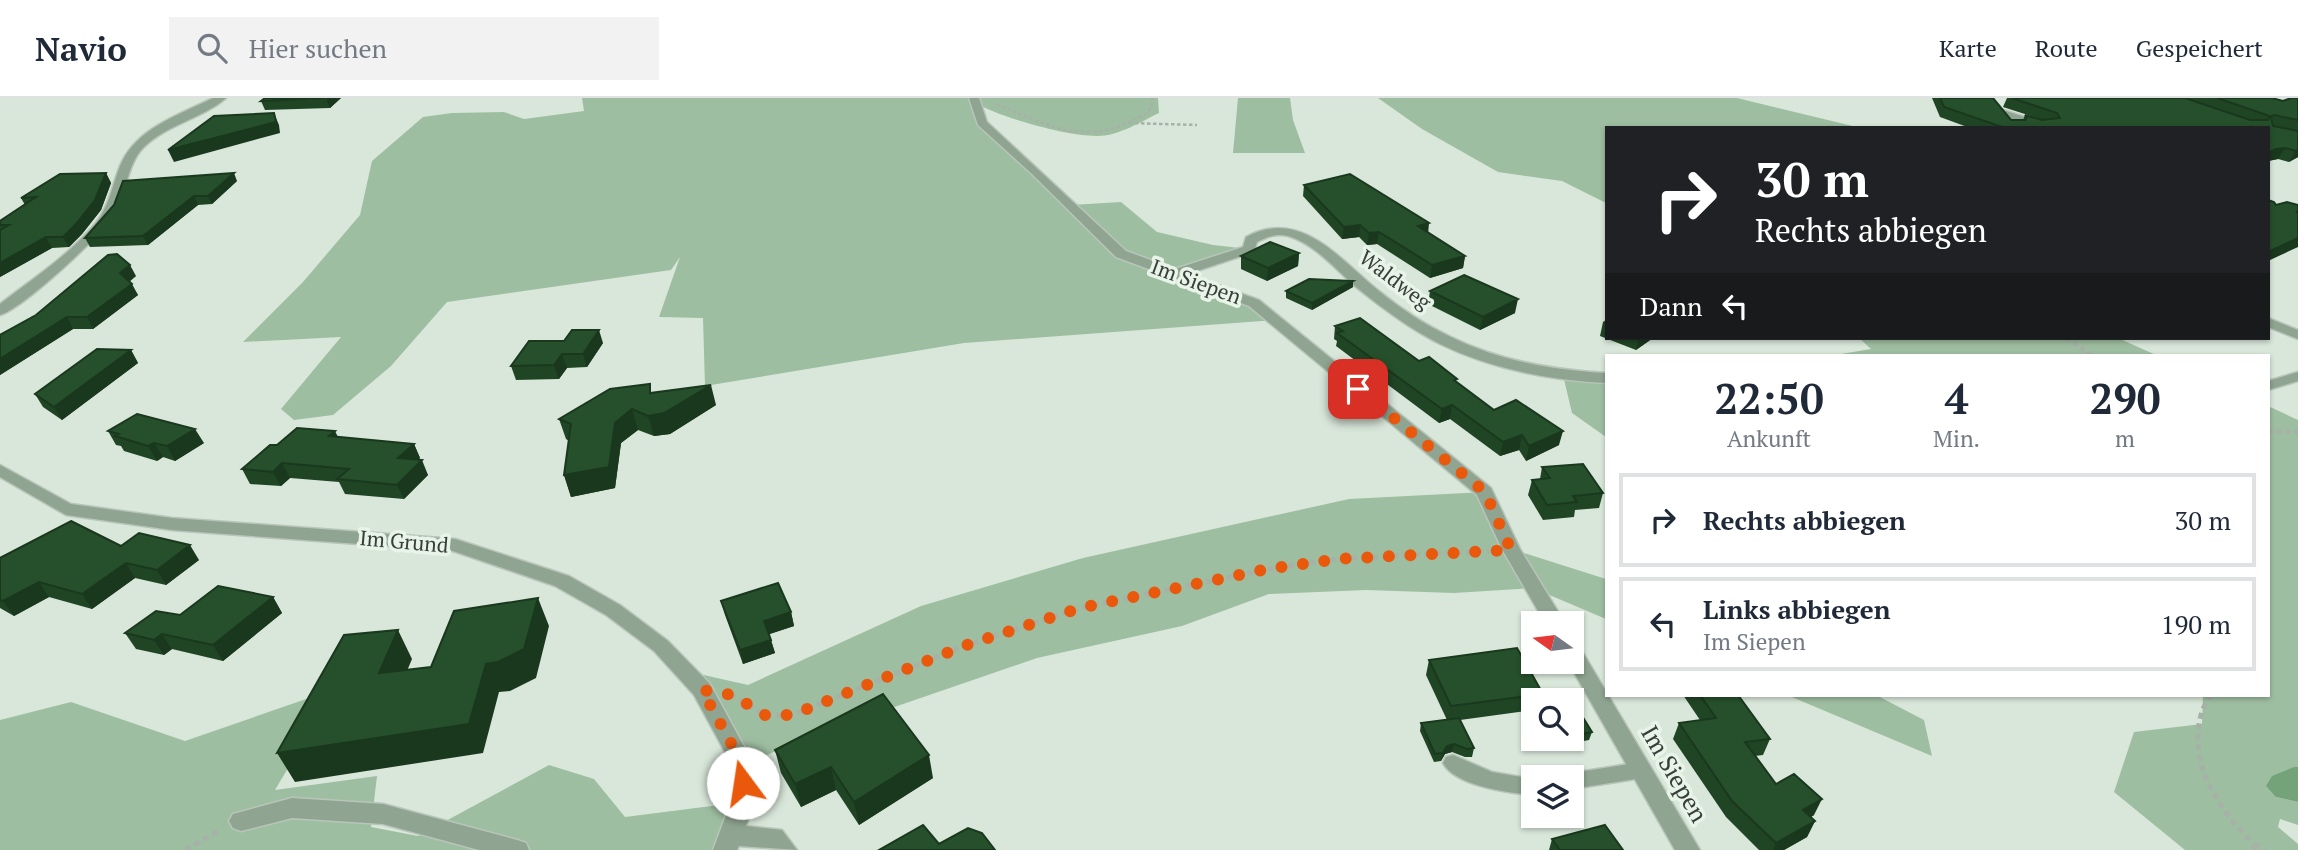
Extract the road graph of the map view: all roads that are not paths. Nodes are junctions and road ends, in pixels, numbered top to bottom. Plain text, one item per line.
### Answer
1 (221, 98) edge
2 (974, 98) edge
3 (1992, 98) edge
4 (1997, 111) junction
5 (2014, 126) edge
6 (2042, 126) edge
7 (1175, 274) junction
8 (0, 311) edge
9 (2270, 323) edge
10 (2298, 335) edge
11 (2298, 376) edge
12 (1605, 378) edge
13 (2270, 385) edge
14 (0, 470) edge
15 (1548, 611) edge
16 (1584, 672) edge
17 (1453, 763) dead end
18 (1642, 770) junction
19 (1584, 779) edge
20 (1521, 786) edge
21 (241, 821) road end
22 (728, 843) edge
23 (517, 850) edge
24 (785, 850) edge
25 (1688, 850) edge

1 - 8 street
2 - 7 street, Im Siepen
3 - 4 street
4 - 5 street
4 - 6 lane
7 - 12 street, Waldweg
7 - 15 street, Im Siepen
9 - 10 lane
11 - 13 lane
14 - 22 street, Im Grund
16 - 18 street, Im Siepen
17 - 20 lane
18 - 19 lane
18 - 25 street, Im Siepen
21 - 23 street
22 - 24 street, Im Grund

